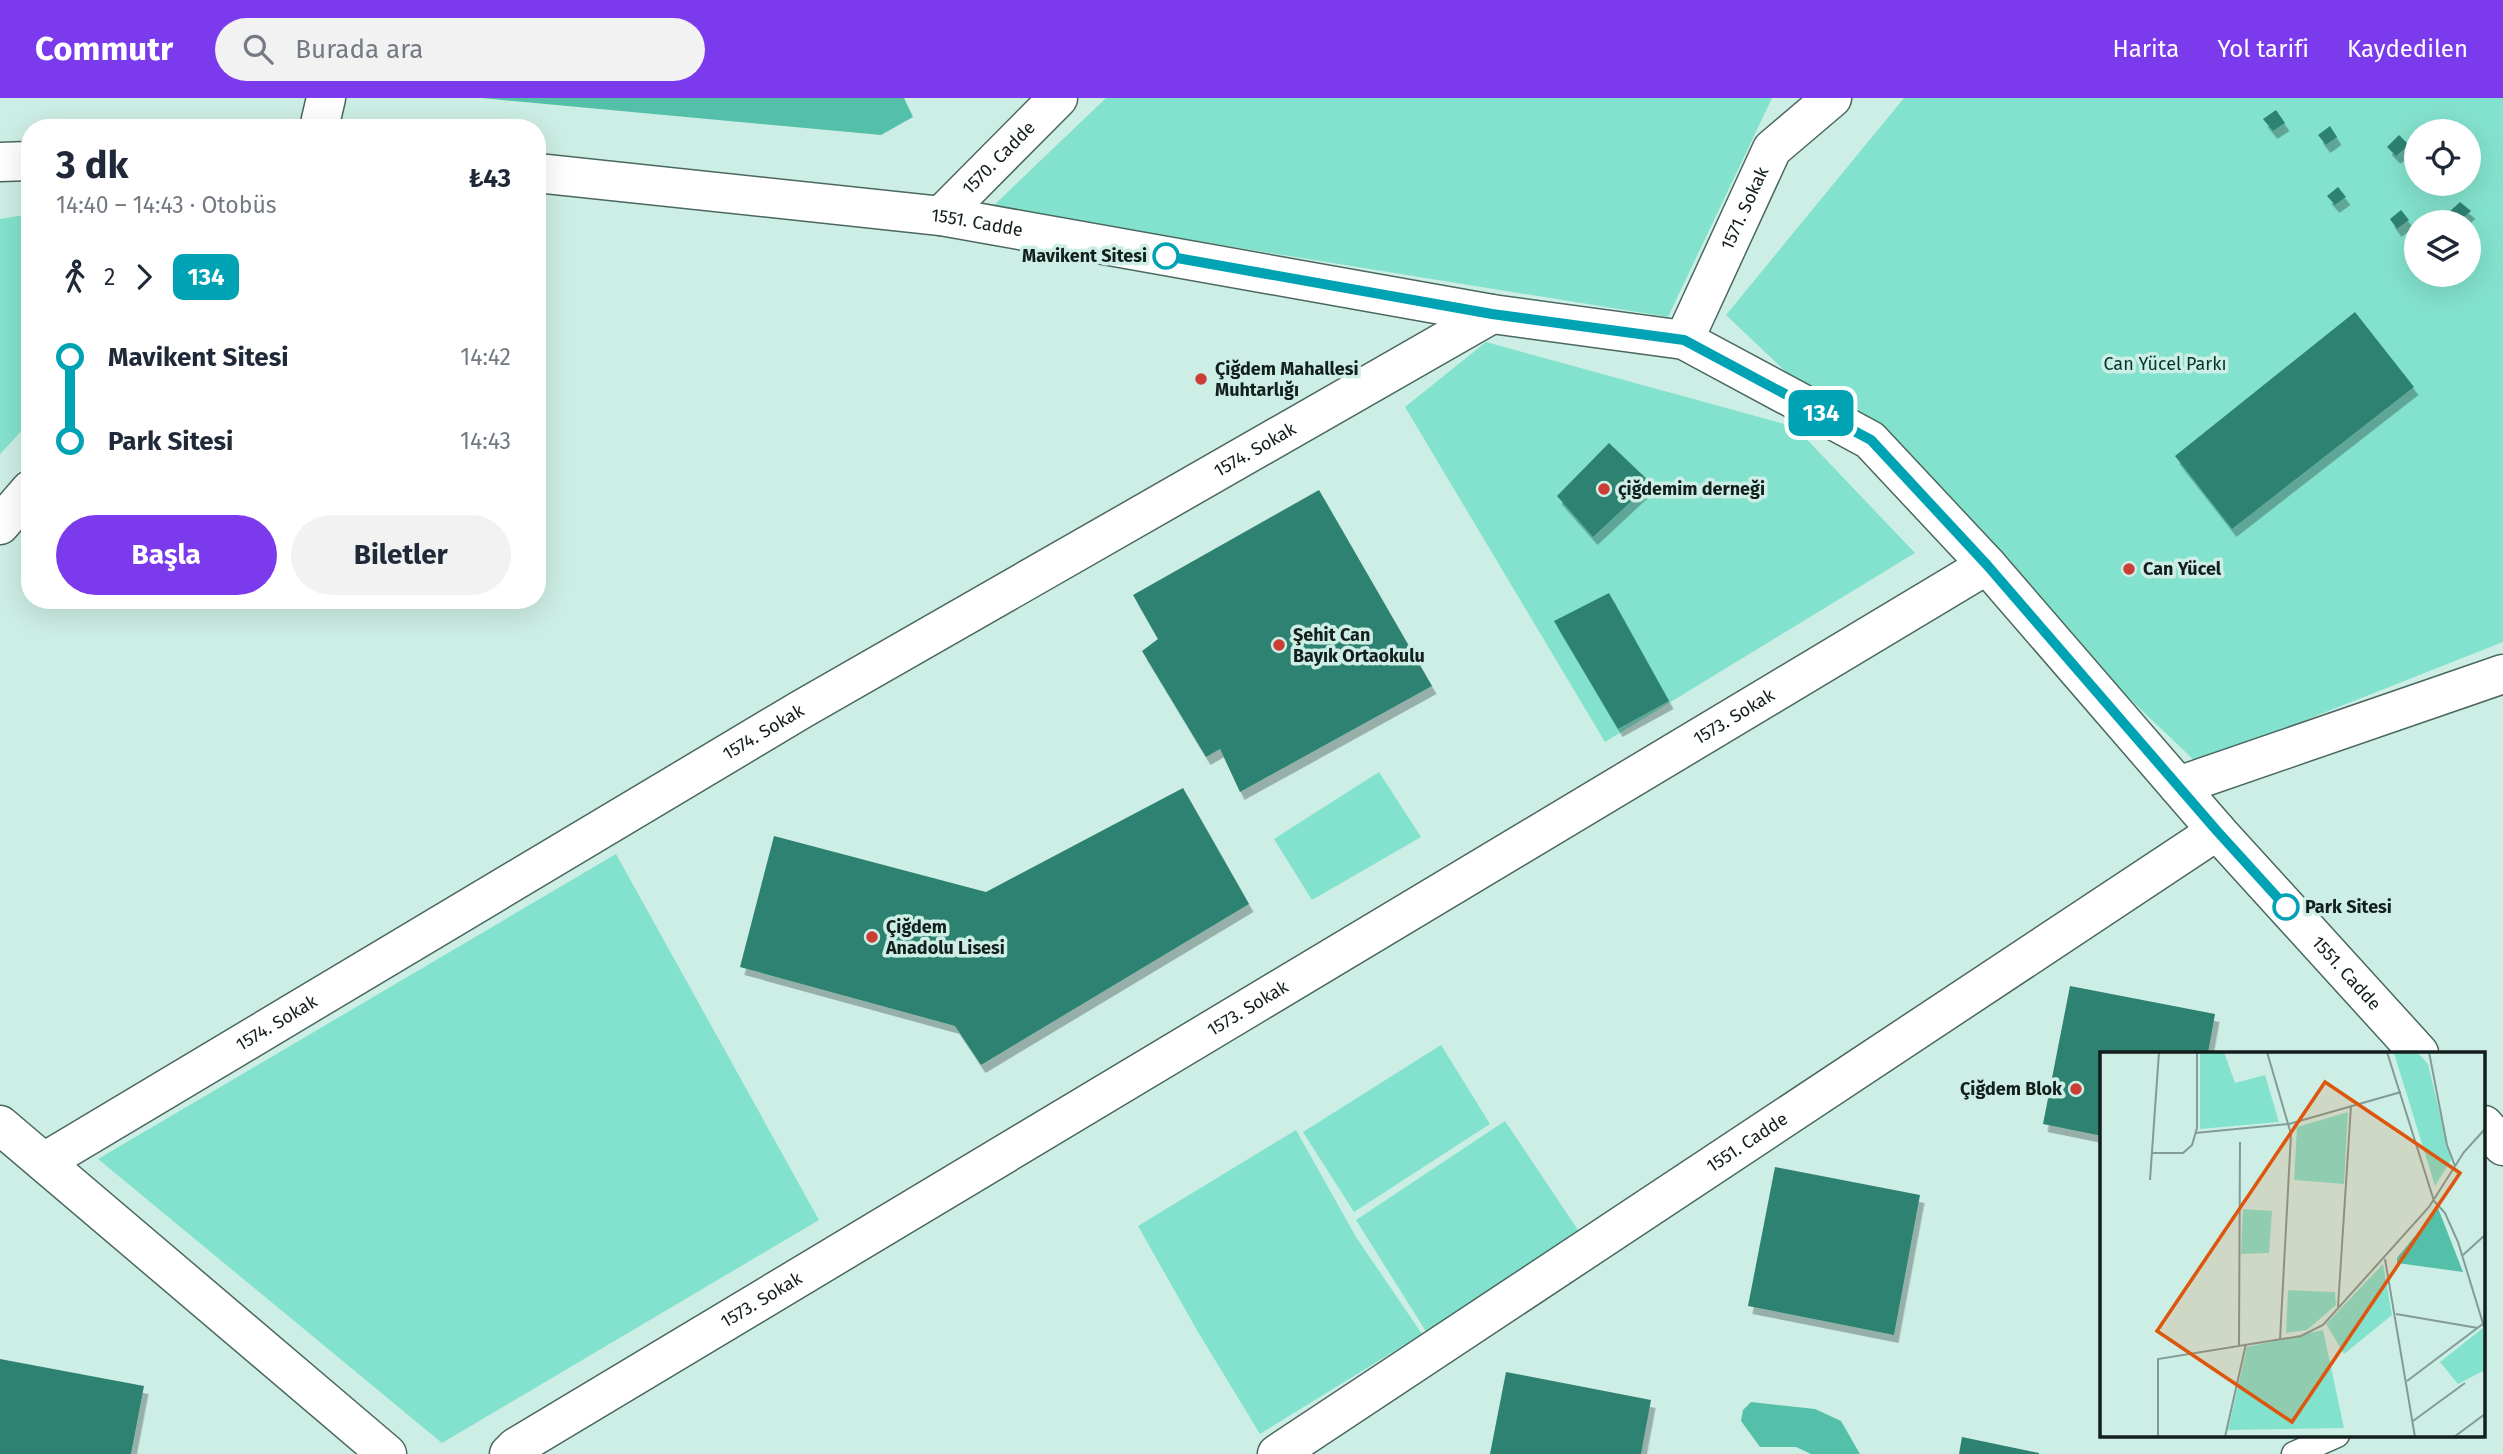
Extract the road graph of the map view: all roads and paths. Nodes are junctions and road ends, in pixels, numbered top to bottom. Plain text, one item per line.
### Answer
1 (326, 98) edge
2 (1058, 98) edge
3 (1832, 98) edge
4 (321, 119) edge
5 (21, 161) edge
6 (0, 162) edge
7 (546, 174) edge
8 (941, 216) junction
9 (1492, 314) junction
10 (1684, 340) junction
11 (21, 500) edge
12 (0, 525) edge
13 (1987, 565) junction
14 (2503, 674) edge
15 (2178, 786) junction
16 (2217, 831) junction
17 (2418, 1052) edge
18 (0, 1125) edge
19 (2486, 1127) edge
20 (2503, 1146) edge
21 (44, 1162) junction
22 (2335, 1436) edge
23 (387, 1454) edge
24 (509, 1454) edge
25 (1278, 1454) edge
26 (2294, 1454) edge

1 - 4 street
2 - 8 street, 1570. Cadde
3 - 10 street, 1571. Sokak
5 - 6 street
7 - 8 street, 1551. Cadde
8 - 9 street, 1551. Cadde
9 - 10 street, 1551. Cadde
9 - 21 street, 1574. Sokak
10 - 13 street, 1551. Cadde
11 - 12 street
13 - 15 street, 1551. Cadde
13 - 24 street, 1573. Sokak
14 - 15 street
15 - 16 street, 1551. Cadde
16 - 17 street, 1551. Cadde
16 - 25 street, 1551. Cadde
18 - 21 street
19 - 20 street
21 - 23 street
22 - 26 lane

